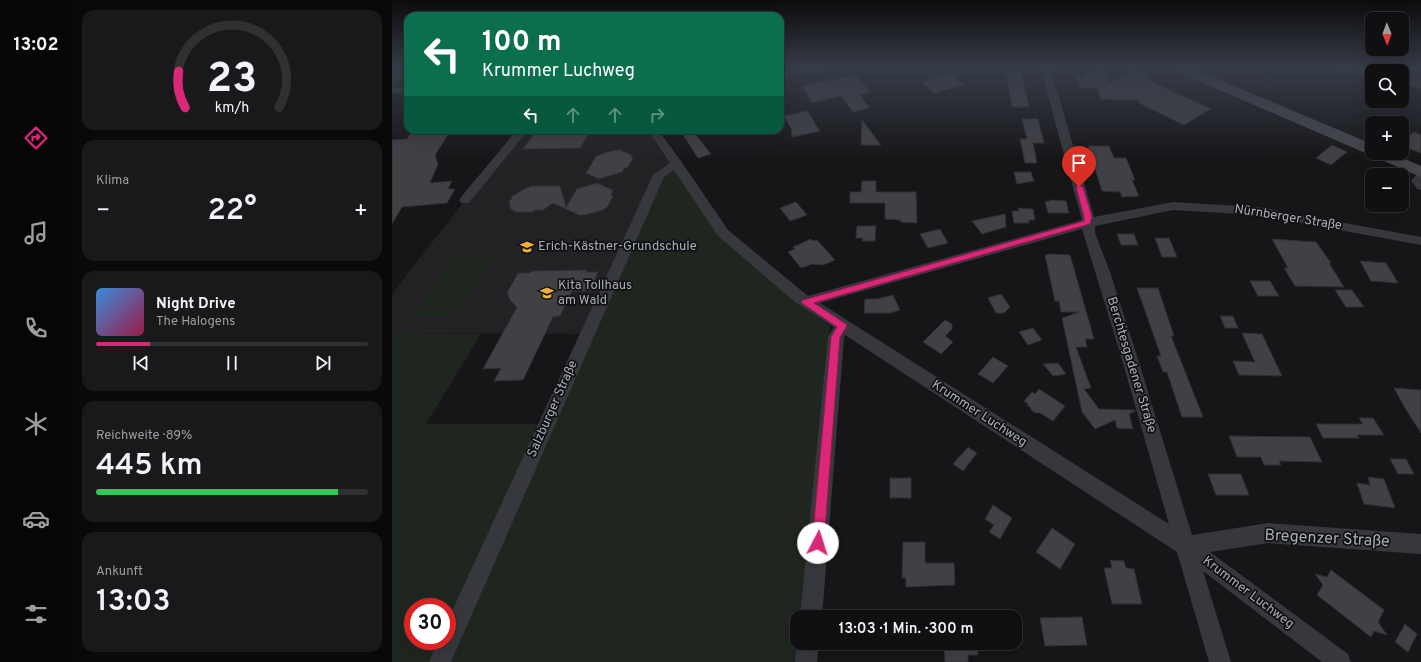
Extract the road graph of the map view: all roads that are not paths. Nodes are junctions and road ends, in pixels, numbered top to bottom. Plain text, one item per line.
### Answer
1 (1054, 98) edge
2 (1250, 98) edge
3 (520, 134) edge
4 (656, 134) edge
5 (1365, 147) edge
6 (1394, 160) edge
7 (677, 163) junction
8 (1421, 172) edge
9 (1421, 177) edge
10 (1421, 186) edge
11 (465, 200) dead end
12 (1087, 223) junction
13 (1421, 241) edge
14 (806, 302) junction
15 (843, 326) junction
16 (1421, 544) edge
17 (1186, 546) junction
18 (812, 610) edge
19 (807, 650) edge
20 (440, 662) edge
21 (806, 662) edge
22 (1220, 662) edge
23 (1340, 662) edge

1 - 12 street, Berchtesgadener Straße
2 - 5 main road
3 - 11 street
4 - 7 street, Krummer Luchweg
6 - 8 main road
7 - 14 street, Krummer Luchweg
7 - 20 street, Salzburger Straße
9 - 10 street
12 - 13 street, Nürnberger Straße
12 - 14 street, Nürnberger Straße
12 - 17 street, Berchtesgadener Straße
14 - 15 street, Krummer Luchweg
15 - 17 street, Krummer Luchweg
15 - 18 street
16 - 17 street, Bregenzer Straße
17 - 22 street, Berchtesgadener Straße
17 - 23 street, Krummer Luchweg
19 - 21 street

